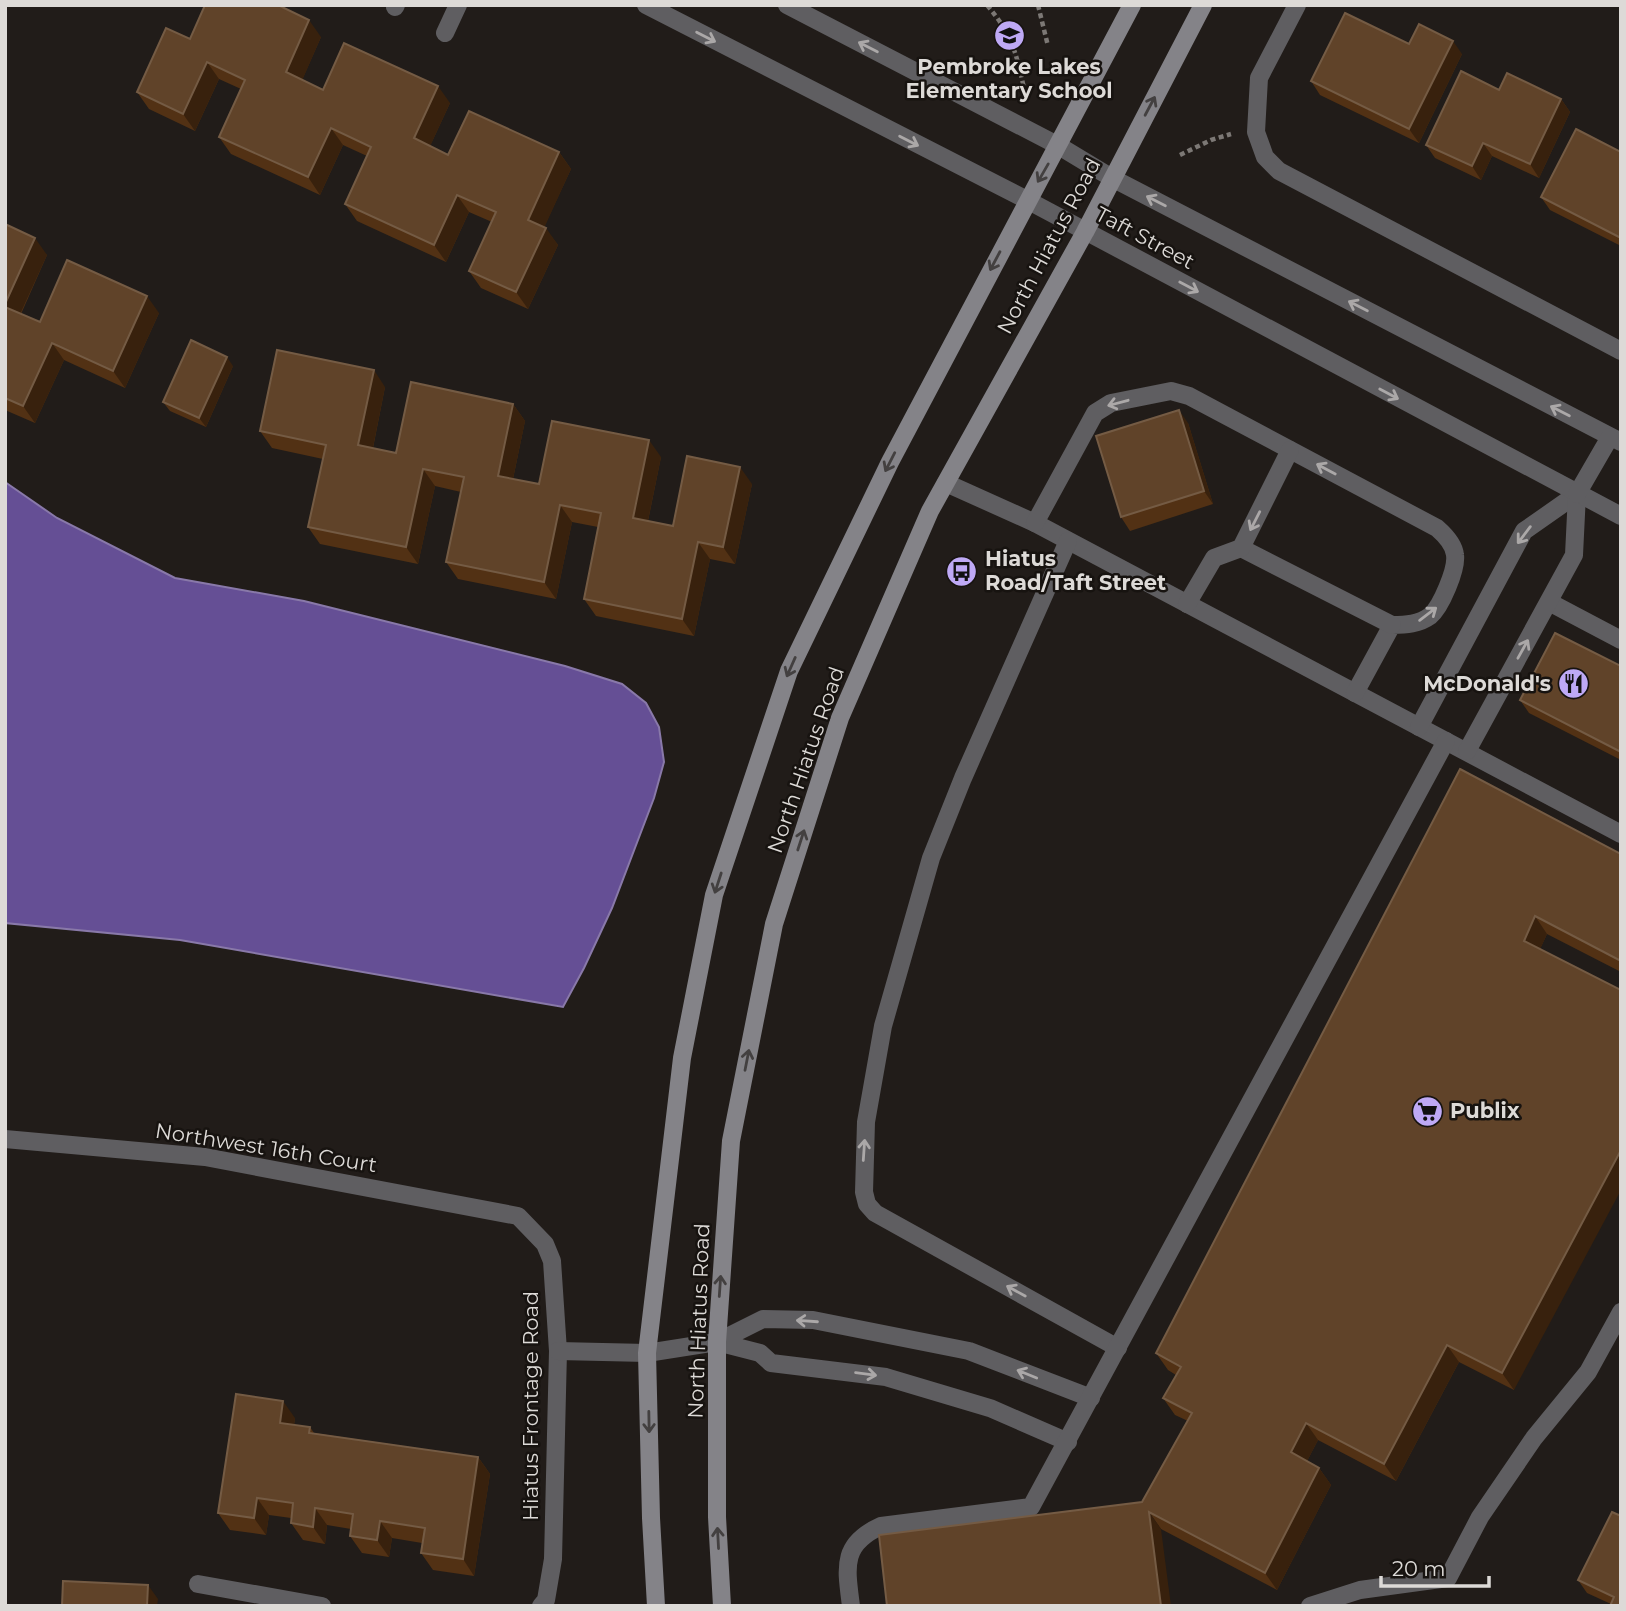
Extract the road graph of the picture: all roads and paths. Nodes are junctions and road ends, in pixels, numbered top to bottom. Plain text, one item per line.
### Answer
1 (458, 5) edge
2 (646, 5) edge
3 (787, 5) edge
4 (987, 5) edge
5 (1038, 5) edge
6 (1132, 5) edge
7 (1203, 5) edge
8 (1297, 5) edge
9 (445, 33) dead end
10 (1048, 46) dead end
11 (1024, 88) dead end
12 (1234, 134) dead end
13 (1059, 146) junction
14 (1180, 155) dead end
15 (1112, 178) junction
16 (1027, 200) junction
17 (1085, 232) junction
18 (1621, 351) edge
19 (1615, 439) edge
20 (1290, 450) junction
21 (946, 483) junction
22 (1577, 494) junction
23 (1621, 516) edge
24 (1035, 523) junction
25 (1068, 541) junction
26 (1241, 548) junction
27 (1549, 602) junction
28 (1187, 604) junction
29 (1392, 625) junction
30 (1621, 640) edge
31 (1355, 693) junction
32 (1419, 727) junction
33 (1446, 741) junction
34 (1467, 751) junction
35 (1621, 834) edge
36 (5, 1139) edge
37 (518, 1216) joint
38 (1621, 1312) edge
39 (716, 1342) junction
40 (1118, 1348) junction
41 (558, 1351) junction
42 (648, 1353) junction
43 (1091, 1398) junction
44 (1068, 1442) junction
45 (198, 1584) dead end
46 (322, 1606) edge
47 (541, 1606) edge
48 (656, 1606) edge
49 (722, 1606) edge
50 (851, 1606) edge
51 (1310, 1606) edge

1 - 9 street
2 -> 16 street, Taft Street
13 -> 3 street, Taft Street
4 - 11 path
5 - 10 path
6 - 13 main road, North Hiatus Road
15 -> 7 main road, North Hiatus Road
8 - 18 street
12 - 14 path
13 - 15 street, Taft Street
13 -> 16 main road, North Hiatus Road
15 - 17 main road, North Hiatus Road
19 -> 15 street, Taft Street
16 - 17 street, Taft Street
16 -> 42 main road, North Hiatus Road
17 - 21 main road, North Hiatus Road
17 -> 22 street, Taft Street
19 - 22 street
20 -> 24 street
20 -> 26 street
29 -> 20 street
21 - 24 street
39 -> 21 main road, North Hiatus Road
22 - 23 street, Taft Street
22 - 27 street
22 -> 32 street
24 - 25 street
25 - 28 street
40 -> 25 street
26 - 28 street
26 - 29 street
27 - 30 street
34 -> 27 street
28 - 31 street
29 - 31 street
31 - 32 street
32 - 33 street
33 - 34 street
33 - 40 street
34 - 35 street
36 - 37 street, Northwest 16th Court
37 - 41 street, Hiatus Frontage Road
38 - 51 street
39 - 42 street
43 -> 39 street
39 -> 44 street
49 -> 39 main road, North Hiatus Road
40 - 43 street
41 - 42 street
41 - 47 street, Hiatus Frontage Road
42 -> 48 main road, North Hiatus Road
43 - 44 street
44 - 50 street
45 - 46 street

